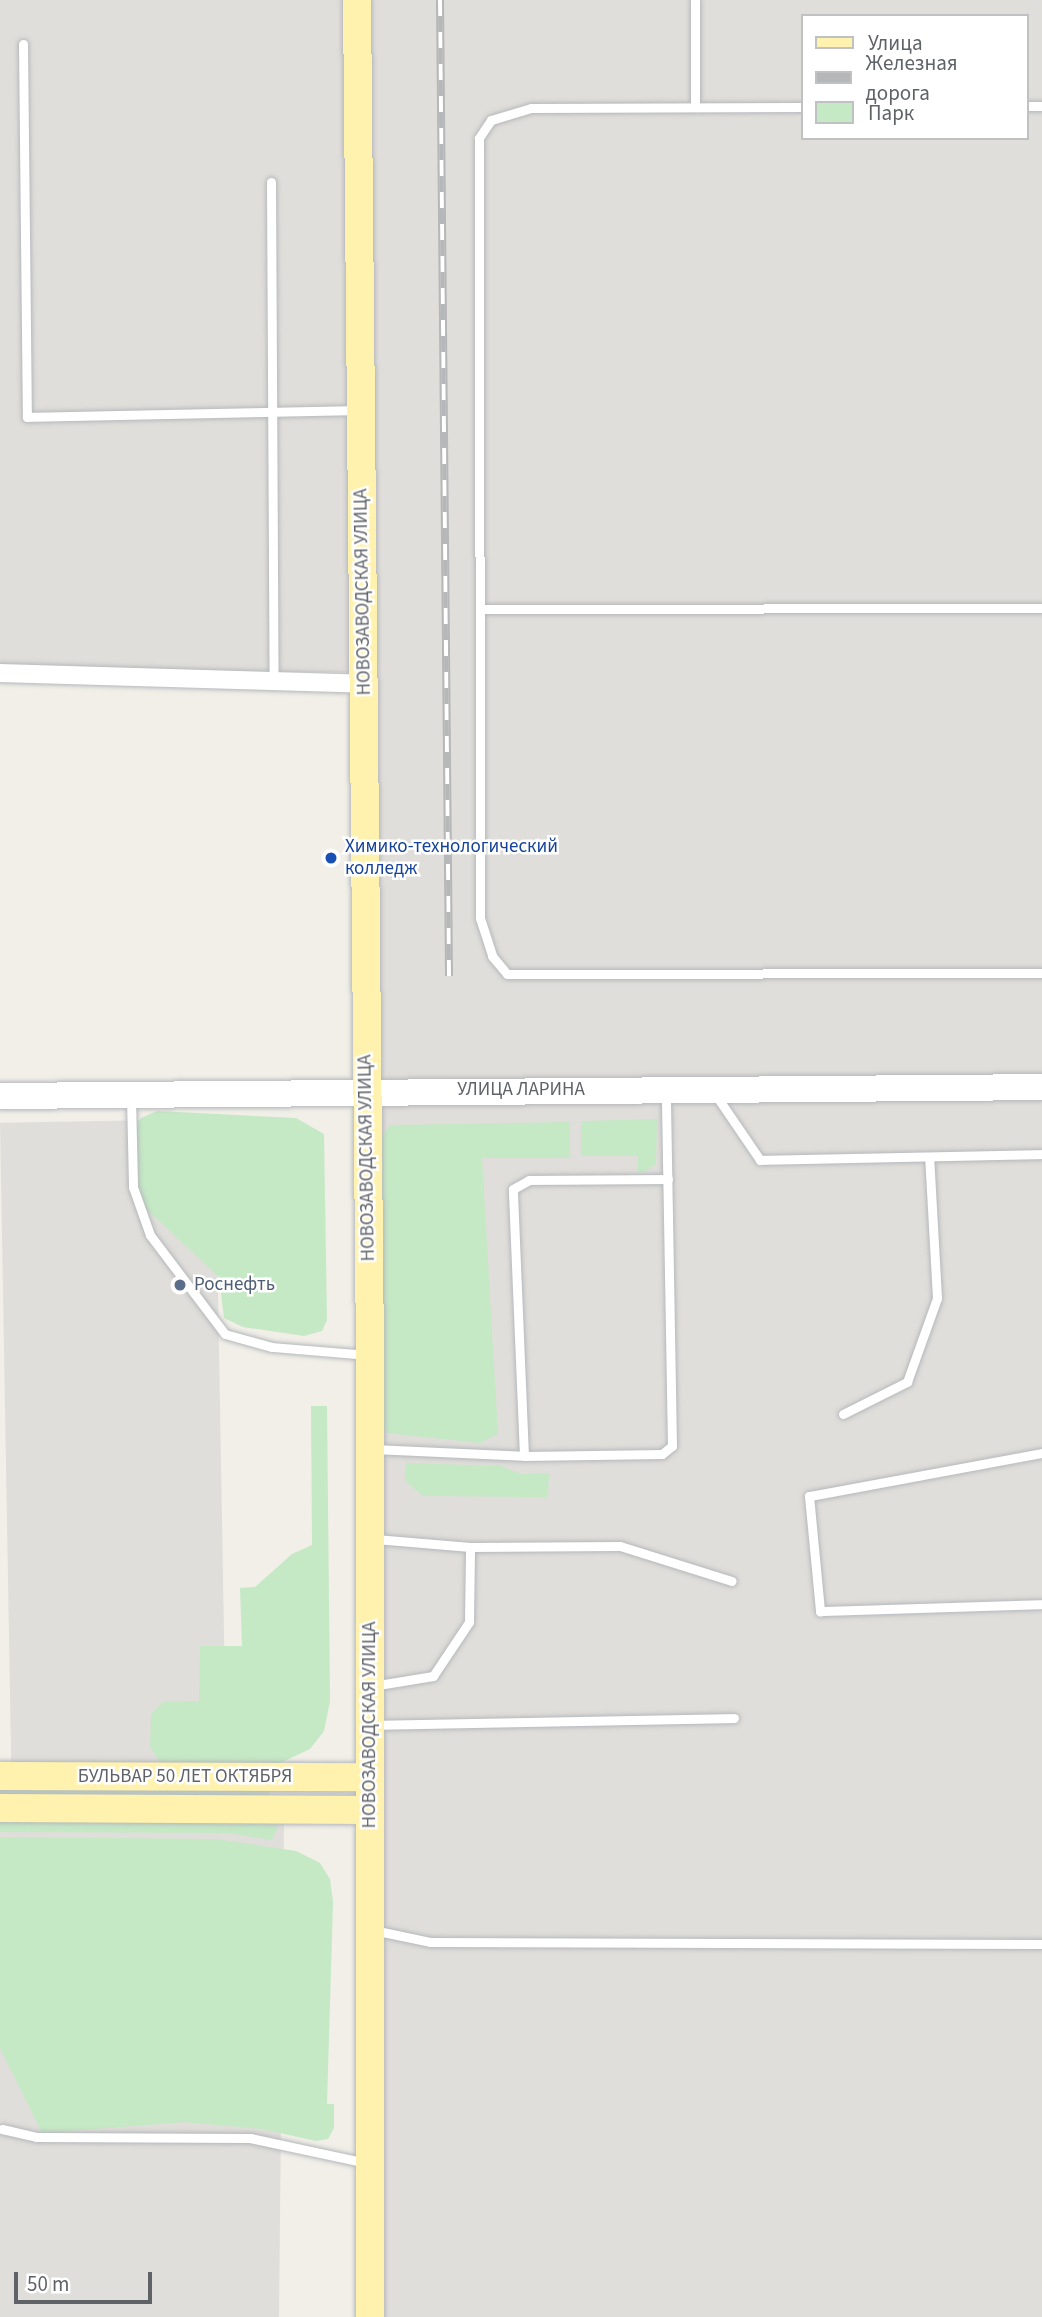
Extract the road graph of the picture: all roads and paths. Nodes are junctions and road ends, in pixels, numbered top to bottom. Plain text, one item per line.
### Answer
1 (358, 0) edge
2 (695, 0) edge
3 (23, 44) dead end
4 (695, 107) junction
5 (800, 107) edge
6 (271, 182) dead end
7 (361, 410) junction
8 (273, 412) junction
9 (1042, 608) edge
10 (481, 609) junction
11 (0, 673) edge
12 (274, 681) junction
13 (365, 684) junction
14 (1042, 973) edge
15 (1042, 1087) edge
16 (712, 1089) junction
17 (666, 1090) junction
18 (366, 1091) junction
19 (131, 1095) junction
20 (0, 1096) edge
21 (1042, 1154) edge
22 (929, 1157) junction
23 (668, 1179) junction
24 (370, 1355) junction
25 (843, 1414) dead end
26 (370, 1449) junction
27 (1042, 1452) edge
28 (524, 1456) junction
29 (370, 1538) junction
30 (470, 1547) junction
31 (732, 1581) dead end
32 (1042, 1604) edge
33 (370, 1686) junction
34 (734, 1718) dead end
35 (370, 1725) junction
36 (0, 1776) edge
37 (274, 1777) junction
38 (370, 1777) junction
39 (0, 1808) edge
40 (271, 1810) junction
41 (370, 1810) junction
42 (368, 1929) junction
43 (1042, 1944) edge
44 (1, 2128) edge
45 (369, 2164) junction
46 (370, 2317) edge

1 - 7 main road, НОВОЗАВОДСКАЯ УЛИЦА
2 - 4 lane
3 - 8 lane
4 - 5 lane
4 - 10 lane
6 - 8 lane
7 - 8 lane
7 - 13 main road, НОВОЗАВОДСКАЯ УЛИЦА
8 - 12 lane
9 - 10 lane
10 - 14 lane
11 - 12 street
12 - 13 street
13 - 18 main road, НОВОЗАВОДСКАЯ УЛИЦА
15 - 16 street, УЛИЦА ЛАРИНА
16 - 17 street, УЛИЦА ЛАРИНА
16 - 22 lane
17 - 18 street, УЛИЦА ЛАРИНА
17 - 23 lane
18 - 19 street, УЛИЦА ЛАРИНА
18 - 24 main road, НОВОЗАВОДСКАЯ УЛИЦА
19 - 20 street, УЛИЦА ЛАРИНА
19 - 24 lane
21 - 22 lane
22 - 25 lane
23 - 28 lane
23 - 28 lane
24 - 26 main road, НОВОЗАВОДСКАЯ УЛИЦА
26 - 28 lane
26 - 29 main road, НОВОЗАВОДСКАЯ УЛИЦА
27 - 32 lane
29 - 30 lane
29 - 33 main road, НОВОЗАВОДСКАЯ УЛИЦА
30 - 31 lane
30 - 33 lane
33 - 35 main road, НОВОЗАВОДСКАЯ УЛИЦА
34 - 35 lane
35 - 38 main road, НОВОЗАВОДСКАЯ УЛИЦА
36 - 37 main road, БУЛЬВАР 50 ЛЕТ ОКТЯБРЯ
37 - 38 main road, БУЛЬВАР 50 ЛЕТ ОКТЯБРЯ
37 - 40 main road
38 - 41 main road, НОВОЗАВОДСКАЯ УЛИЦА
39 - 40 main road, БУЛЬВАР 50 ЛЕТ ОКТЯБРЯ
40 - 41 main road, БУЛЬВАР 50 ЛЕТ ОКТЯБРЯ
41 - 42 main road, НОВОЗАВОДСКАЯ УЛИЦА
42 - 43 lane
42 - 45 main road, НОВОЗАВОДСКАЯ УЛИЦА
44 - 45 lane
45 - 46 main road, НОВОЗАВОДСКАЯ УЛИЦА

